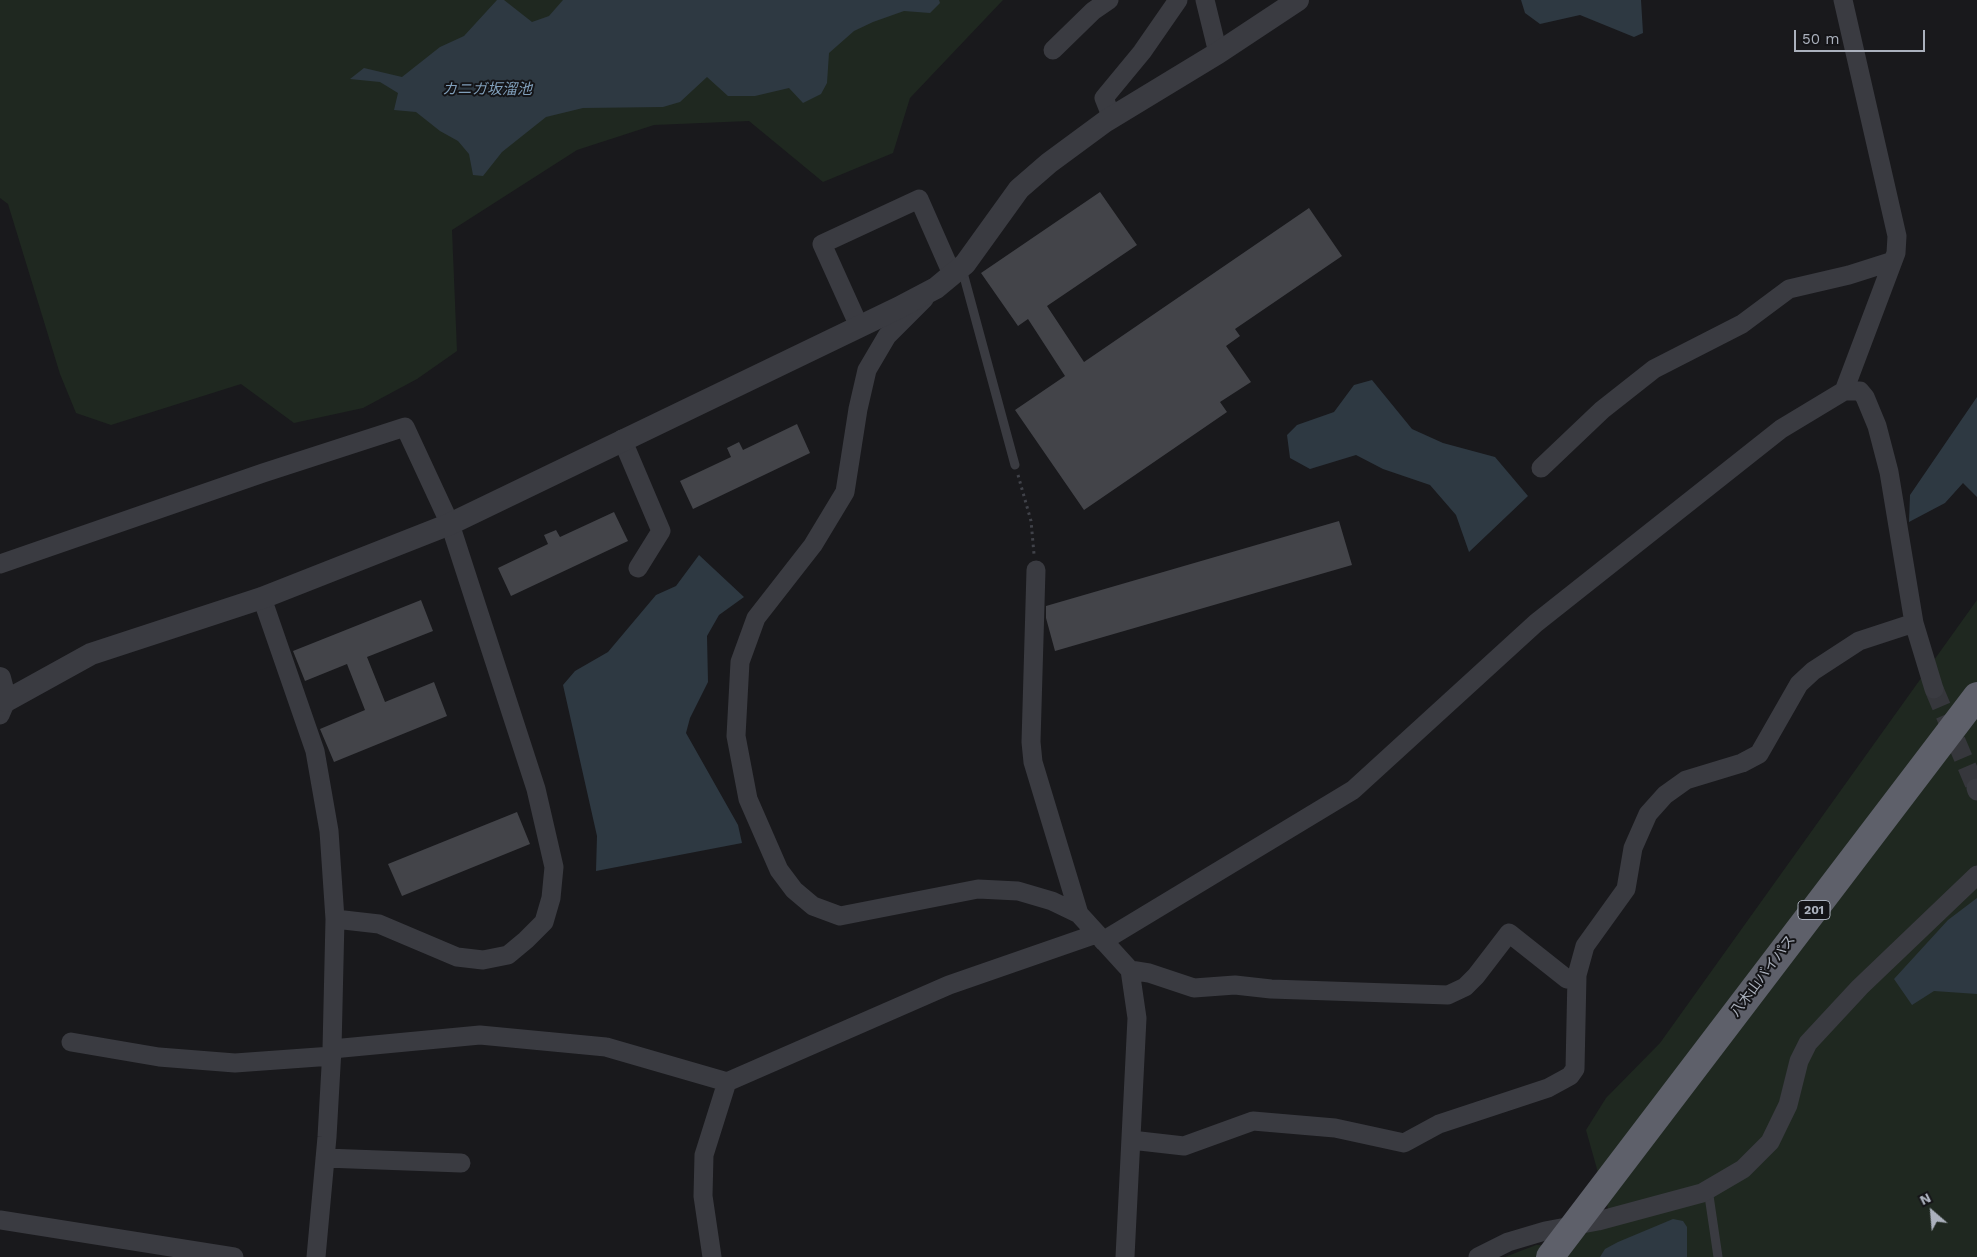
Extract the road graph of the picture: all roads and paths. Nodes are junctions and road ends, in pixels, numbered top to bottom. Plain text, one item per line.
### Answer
1 (1109, 0) edge
2 (1178, 0) edge
3 (1206, 0) edge
4 (1298, 0) edge
5 (1843, 0) edge
6 (1053, 50) dead end
7 (1218, 53) junction
8 (1112, 118) junction
9 (1893, 261) junction
10 (950, 276) junction
11 (859, 326) junction
12 (1844, 391) junction
13 (622, 439) junction
14 (1015, 465) joint
15 (1541, 468) dead end
16 (450, 524) junction
17 (0, 564) edge
18 (638, 568) dead end
19 (1036, 570) joint
20 (262, 598) junction
21 (1914, 623) junction
22 (0, 678) edge
23 (1934, 689) tunnel mouth
24 (1977, 696) edge
25 (2, 706) edge
26 (1977, 875) edge
27 (1079, 914) junction
28 (335, 919) junction
29 (1099, 938) junction
30 (1130, 970) junction
31 (1576, 980) junction
32 (71, 1042) dead end
33 (332, 1052) junction
34 (727, 1082) junction
35 (1131, 1140) junction
36 (326, 1158) junction
37 (461, 1163) dead end
38 (1708, 1189) junction
39 (0, 1220) edge
40 (1551, 1256) edge
41 (234, 1257) edge
42 (316, 1257) edge
43 (712, 1257) edge
44 (1125, 1257) edge
45 (1478, 1257) edge
46 (1718, 1257) edge

1 - 6 street
2 - 8 street
3 - 7 street
4 - 7 street
5 - 9 street
7 - 8 street
8 - 10 street
9 - 12 street
9 - 15 street
10 - 11 street
10 - 11 street
10 - 14 lane
10 - 27 street
11 - 13 street
12 - 21 street
12 - 29 street
13 - 16 street
13 - 18 street
14 - 19 path
16 - 17 street
16 - 20 street
16 - 28 street
19 - 27 street
20 - 25 street
20 - 28 street
21 - 23 street
21 - 31 street
22 - 25 street
24 - 40 highway, 八木山バイパス / 201
26 - 38 street
27 - 29 street
28 - 33 street
29 - 30 street
29 - 34 street
30 - 31 street
30 - 35 street
31 - 35 street
32 - 33 street
33 - 34 street
33 - 36 street
34 - 43 street
35 - 44 street
36 - 37 street
36 - 42 street
38 - 45 street
38 - 46 lane
39 - 41 street

